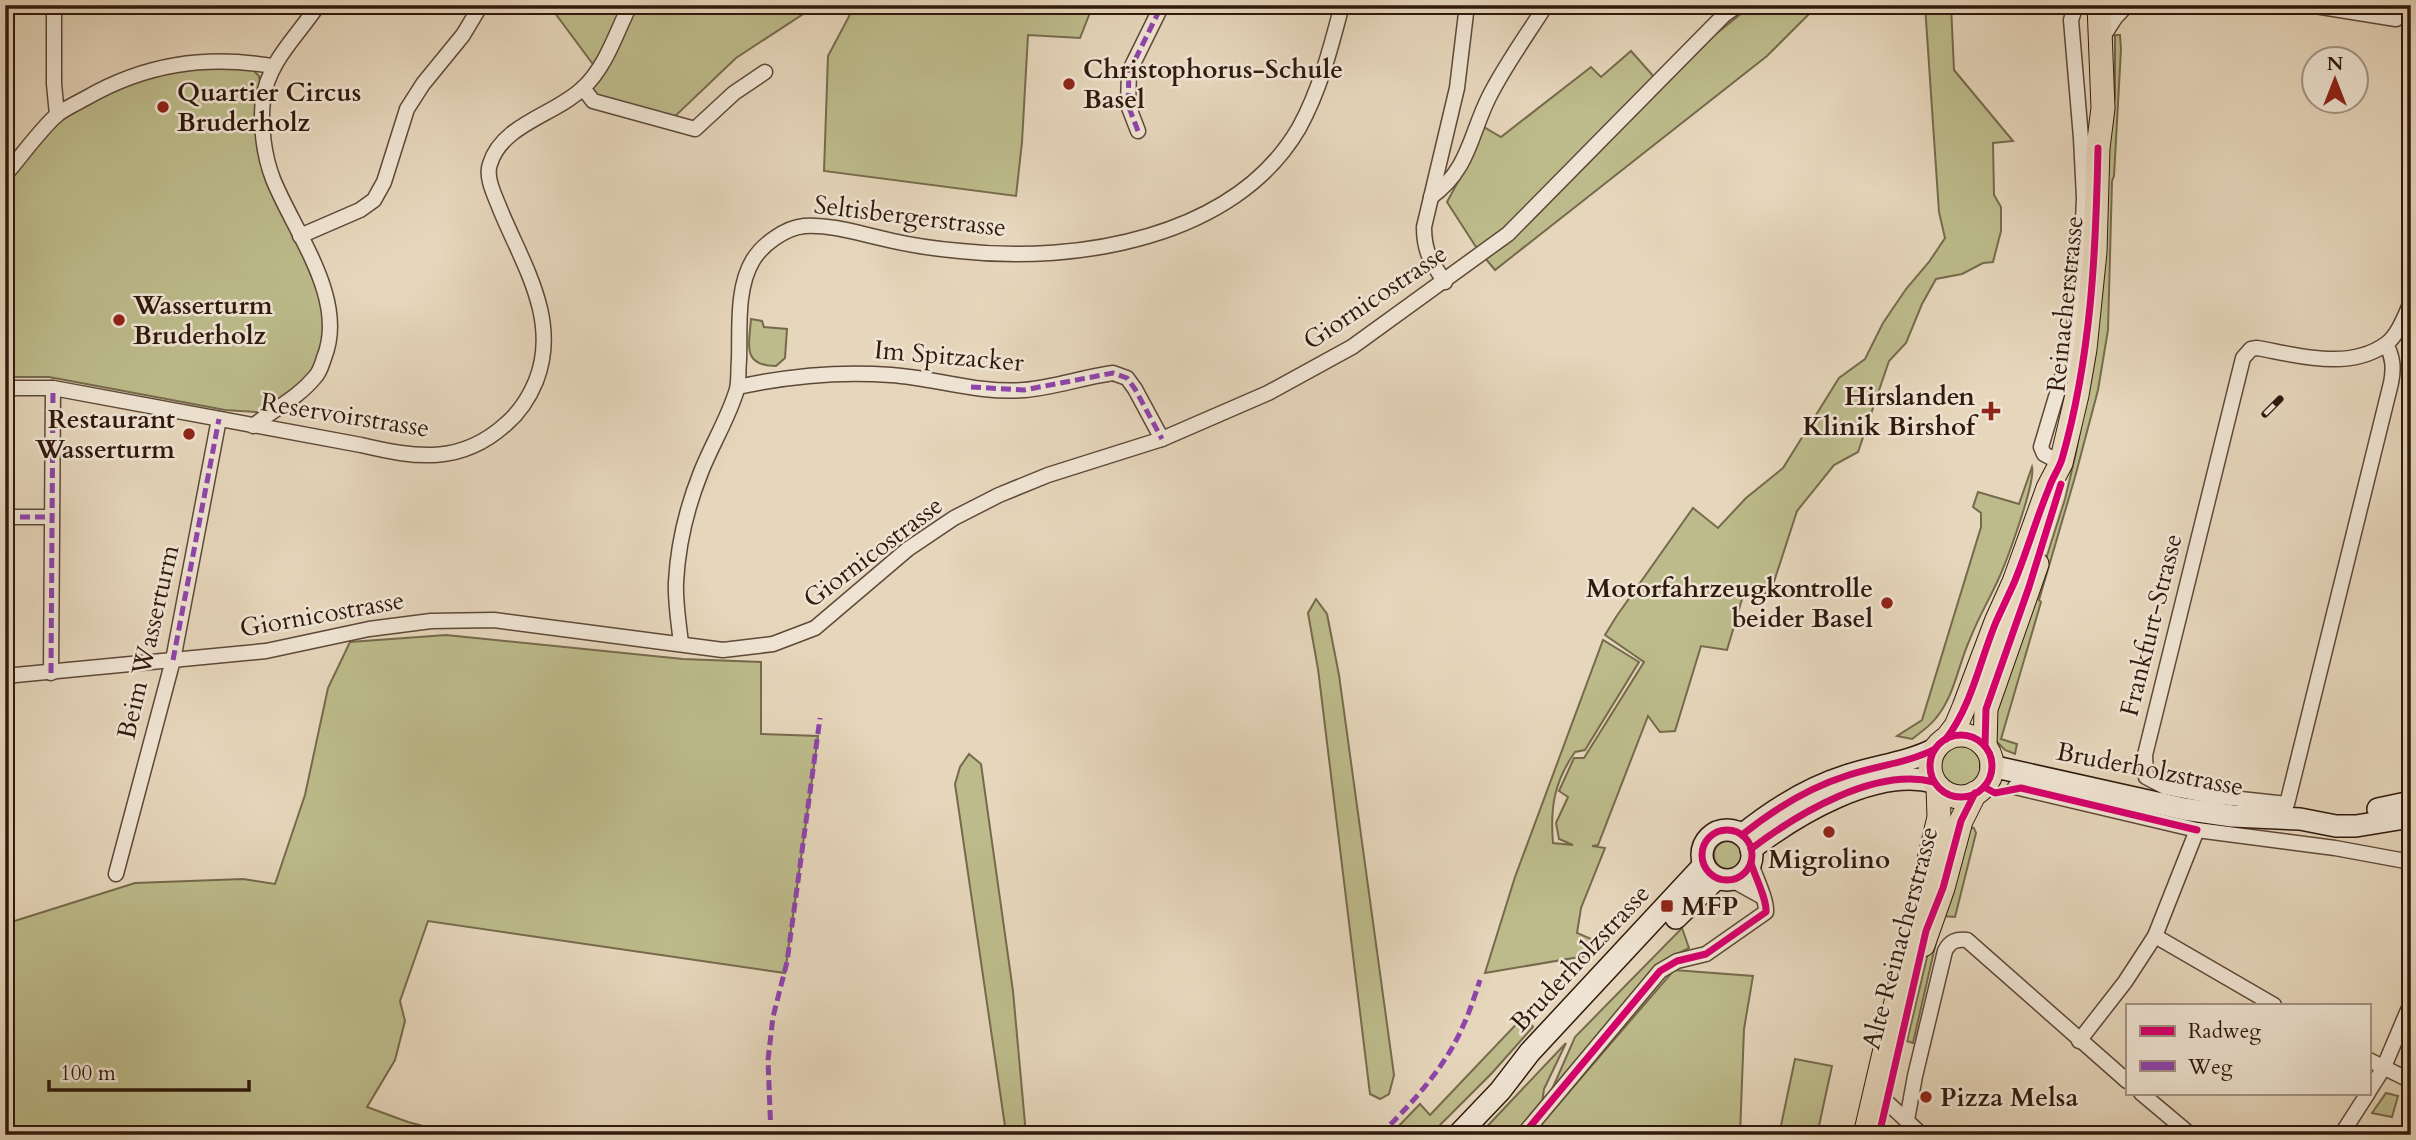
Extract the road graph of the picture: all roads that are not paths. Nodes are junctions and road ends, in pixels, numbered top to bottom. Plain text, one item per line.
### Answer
1 (54, 5) edge
2 (318, 5) edge
3 (481, 5) edge
4 (630, 5) edge
5 (1162, 5) edge
6 (1342, 5) edge
7 (1467, 5) edge
8 (1546, 5) edge
9 (1738, 5) edge
10 (2076, 5) edge
11 (2083, 5) edge
12 (2099, 5) edge
13 (2127, 5) edge
14 (2235, 5) edge
15 (2260, 5) edge
16 (2309, 5) edge
17 (2396, 19) tunnel mouth
18 (2101, 41) junction
19 (272, 66) junction
20 (765, 72) dead end
21 (583, 88) junction
22 (57, 114) junction
23 (1138, 131) dead end
24 (2098, 148) junction
25 (5, 175) edge
26 (1432, 197) junction
27 (300, 236) junction
28 (1444, 282) junction
29 (2411, 302) edge
30 (2386, 344) junction
31 (738, 387) junction
32 (5, 388) edge
33 (52, 388) junction
34 (219, 419) junction
35 (253, 426) junction
36 (1162, 439) junction
37 (2061, 463) junction
38 (5, 517) edge
39 (50, 517) junction
40 (681, 644) junction
41 (173, 660) junction
42 (51, 673) junction
43 (5, 676) edge
44 (1940, 744) junction
45 (1988, 756) junction
46 (1936, 784) junction
47 (2015, 788) dead end
48 (1975, 793) junction
49 (2411, 802) edge
50 (2411, 817) edge
51 (2300, 819) junction
52 (2197, 830) junction
53 (1748, 849) junction
54 (2411, 862) edge
55 (116, 874) dead end
56 (1718, 874) junction
57 (1762, 896) junction
58 (2155, 936) junction
59 (2411, 1003) edge
60 (2272, 1004) edge
61 (2079, 1041) junction
62 (2370, 1061) edge
63 (2383, 1069) junction
64 (2126, 1081) edge
65 (2411, 1081) edge
66 (2370, 1089) edge
67 (2142, 1094) edge
68 (2367, 1094) edge
69 (1881, 1096) junction
70 (1907, 1120) junction
71 (1458, 1135) edge
72 (1523, 1135) edge
73 (1865, 1135) edge
74 (1879, 1135) edge
75 (1922, 1135) edge
76 (2191, 1135) edge
77 (2341, 1135) edge

1 - 22 street
2 - 19 street
3 - 27 street
4 - 21 street, Reservoirstrasse
5 - 23 street
6 - 31 street, Seltisbergerstrasse
7 - 26 street
8 - 26 street
9 - 28 street, Giornicostrasse
10 - 37 street, Reinacherstrasse
11 - 24 main road, Reinacherstrasse
12 - 18 main road, Reinacherstrasse
13 - 18 street
14 - 15 street
16 - 17 street
18 - 24 main road, Reinacherstrasse
19 - 22 street
19 - 27 street
20 - 21 street
21 - 35 street, Reservoirstrasse
22 - 25 street
24 - 37 main road, Reinacherstrasse
26 - 28 street
27 - 35 street
28 - 36 street, Giornicostrasse
29 - 30 street
30 - 30 street, Frankfurt-Strasse
31 - 36 street, Im Spitzacker
31 - 40 street, Seltisbergerstrasse
32 - 33 street, Reservoirstrasse
33 - 34 street, Reservoirstrasse
33 - 39 street
34 - 35 street, Reservoirstrasse
34 - 41 street, Beim Wasserturm
36 - 40 street, Giornicostrasse
37 - 44 main road, Reinacherstrasse
37 - 45 main road, Reinacherstrasse
38 - 39 street
39 - 42 street
40 - 41 street, Giornicostrasse
41 - 42 street, Giornicostrasse
41 - 55 street, Beim Wasserturm
42 - 43 street, Giornicostrasse
44 - 45 main road
44 - 46 main road
44 - 53 main road
45 - 48 main road
45 - 51 main road, Bruderholzstrasse
46 - 48 main road
46 - 53 main road
46 - 69 main road, Alte Reinacherstrasse
47 - 52 street
48 - 69 main road, Alte Reinacherstrasse
49 - 51 main road, Bruderholzstrasse
50 - 51 main road, Bruderholzstrasse
52 - 54 street
52 - 58 street
53 - 56 main road
53 - 56 main road
53 - 57 street
56 - 57 street
56 - 71 main road, Bruderholzstrasse
57 - 72 street
58 - 60 street
58 - 61 street
59 - 63 street
61 - 64 street
61 - 70 street
62 - 63 street
63 - 65 street
63 - 66 street
67 - 76 street
68 - 77 street
69 - 70 street
69 - 73 main road, Alte Reinacherstrasse
69 - 74 main road, Alte Reinacherstrasse
70 - 75 street

